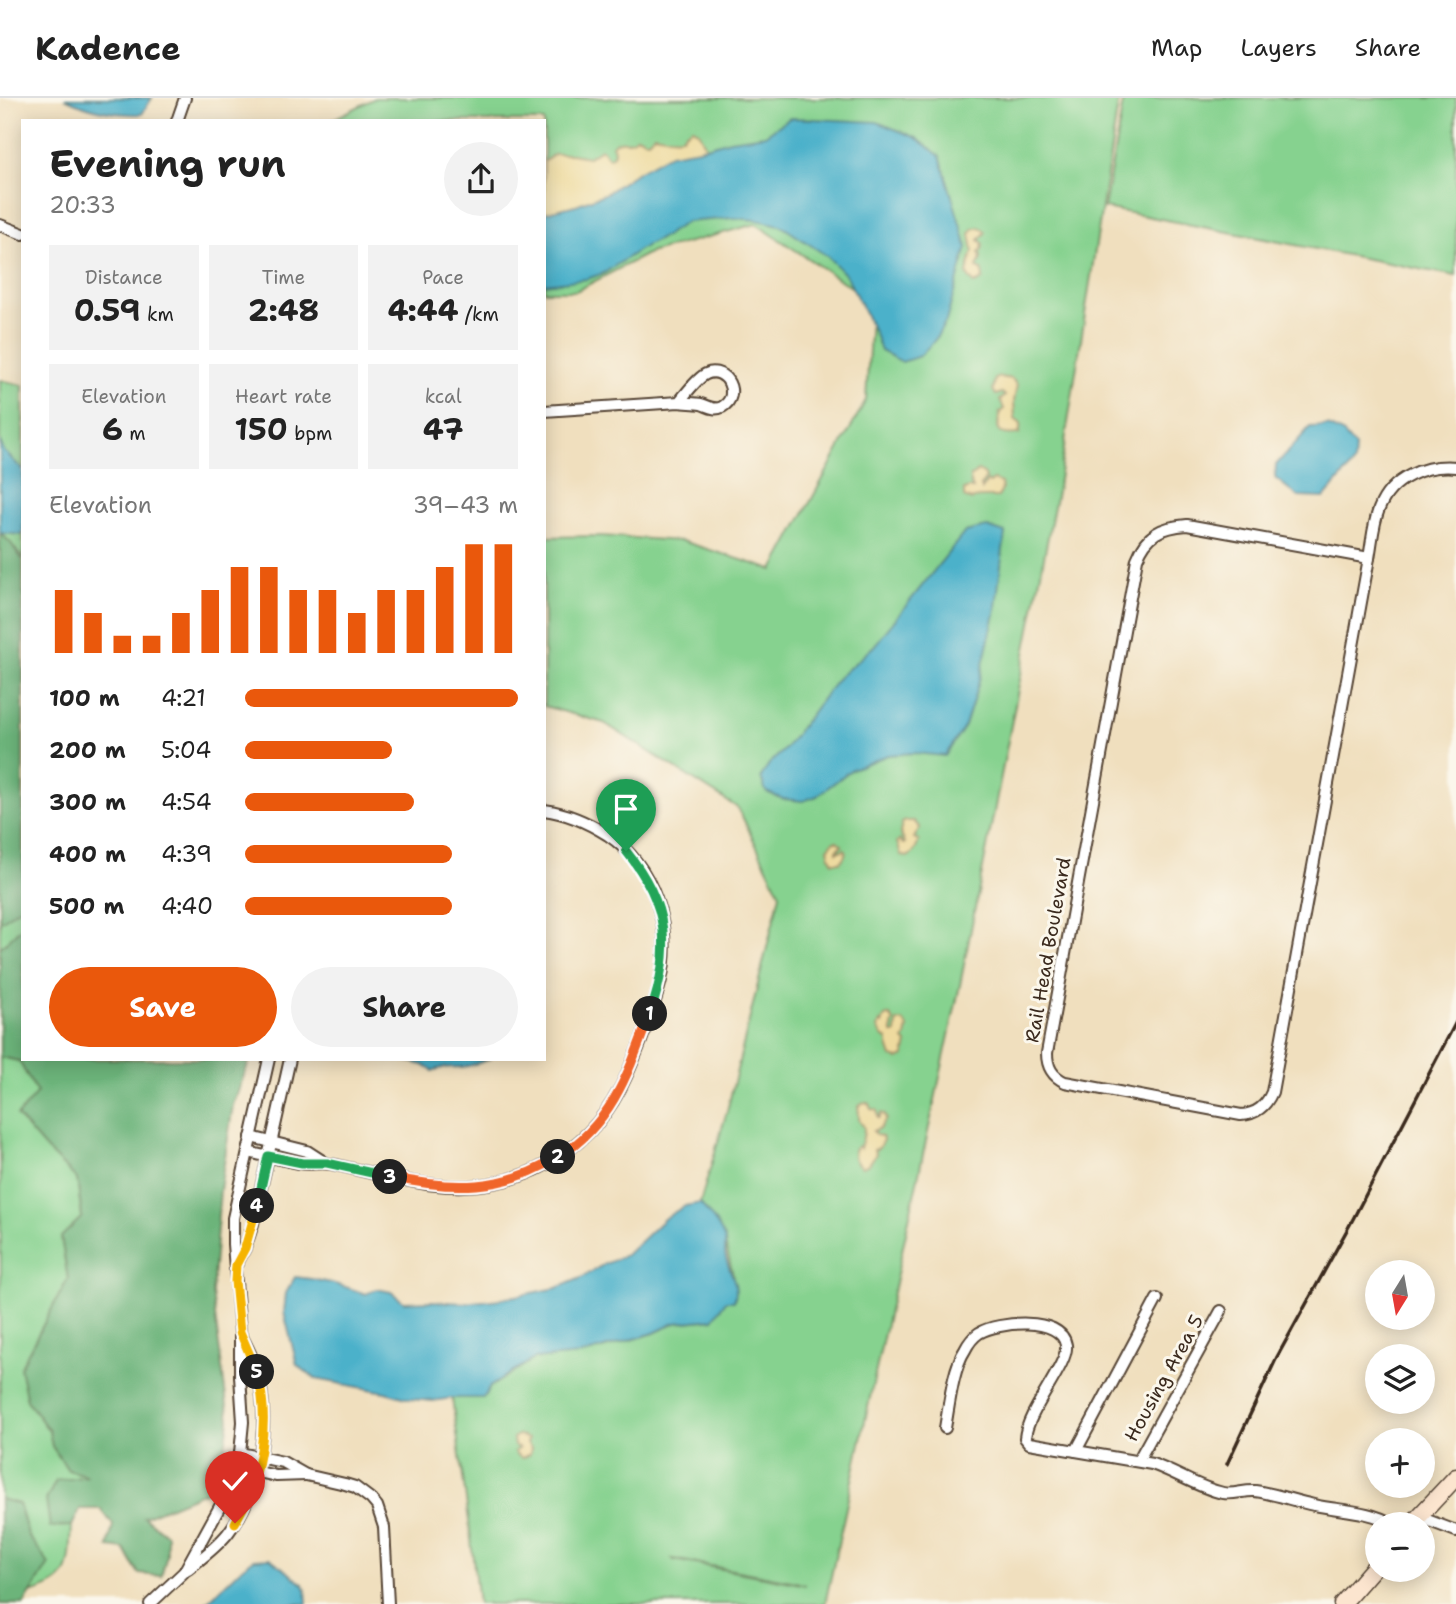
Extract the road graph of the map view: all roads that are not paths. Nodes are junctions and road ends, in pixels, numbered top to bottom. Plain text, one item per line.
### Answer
1 (185, 98) edge
2 (178, 119) edge
3 (0, 225) edge
4 (21, 233) edge
5 (678, 402) junction
6 (546, 411) edge
7 (1456, 467) edge
8 (1369, 558) junction
9 (546, 810) edge
10 (270, 1061) edge
11 (290, 1061) edge
12 (251, 1137) junction
13 (271, 1142) junction
14 (248, 1152) junction
15 (268, 1156) junction
16 (327, 1163) junction
17 (236, 1265) junction
18 (1157, 1299) dead end
19 (1222, 1311) dead end
20 (240, 1332) junction
21 (944, 1428) dead end
22 (1076, 1451) junction
23 (240, 1452) junction
24 (259, 1457) junction
25 (1138, 1461) junction
26 (237, 1467) junction
27 (256, 1471) junction
28 (306, 1475) junction
29 (1456, 1477) edge
30 (1424, 1512) edge
31 (1365, 1514) edge
32 (1435, 1526) edge
33 (1456, 1531) edge
34 (184, 1572) junction
35 (1365, 1578) edge
36 (150, 1604) edge
37 (388, 1604) edge
38 (1342, 1604) edge

1 - 2 street
3 - 4 street
5 - 5 street
5 - 6 street
7 - 8 street, Rail Head Boulevard
8 - 8 street, Rail Head Boulevard
9 - 16 street
10 - 12 street
11 - 13 street
12 - 13 street
12 - 14 street
13 - 15 street
13 - 16 street
14 - 15 street
14 - 17 street
15 - 16 street
15 - 17 street
17 - 20 street
18 - 22 street
19 - 25 street, Housing Area 5
20 - 23 street
20 - 24 street
21 - 22 street, Housing Area 5
22 - 25 street, Housing Area 5
23 - 24 street
23 - 26 street
24 - 27 street
24 - 28 street
25 - 31 street, Housing Area 5
26 - 27 street
26 - 34 street
27 - 28 street
27 - 34 street
28 - 37 street
29 - 30 street
32 - 33 street
34 - 36 street
35 - 38 street

